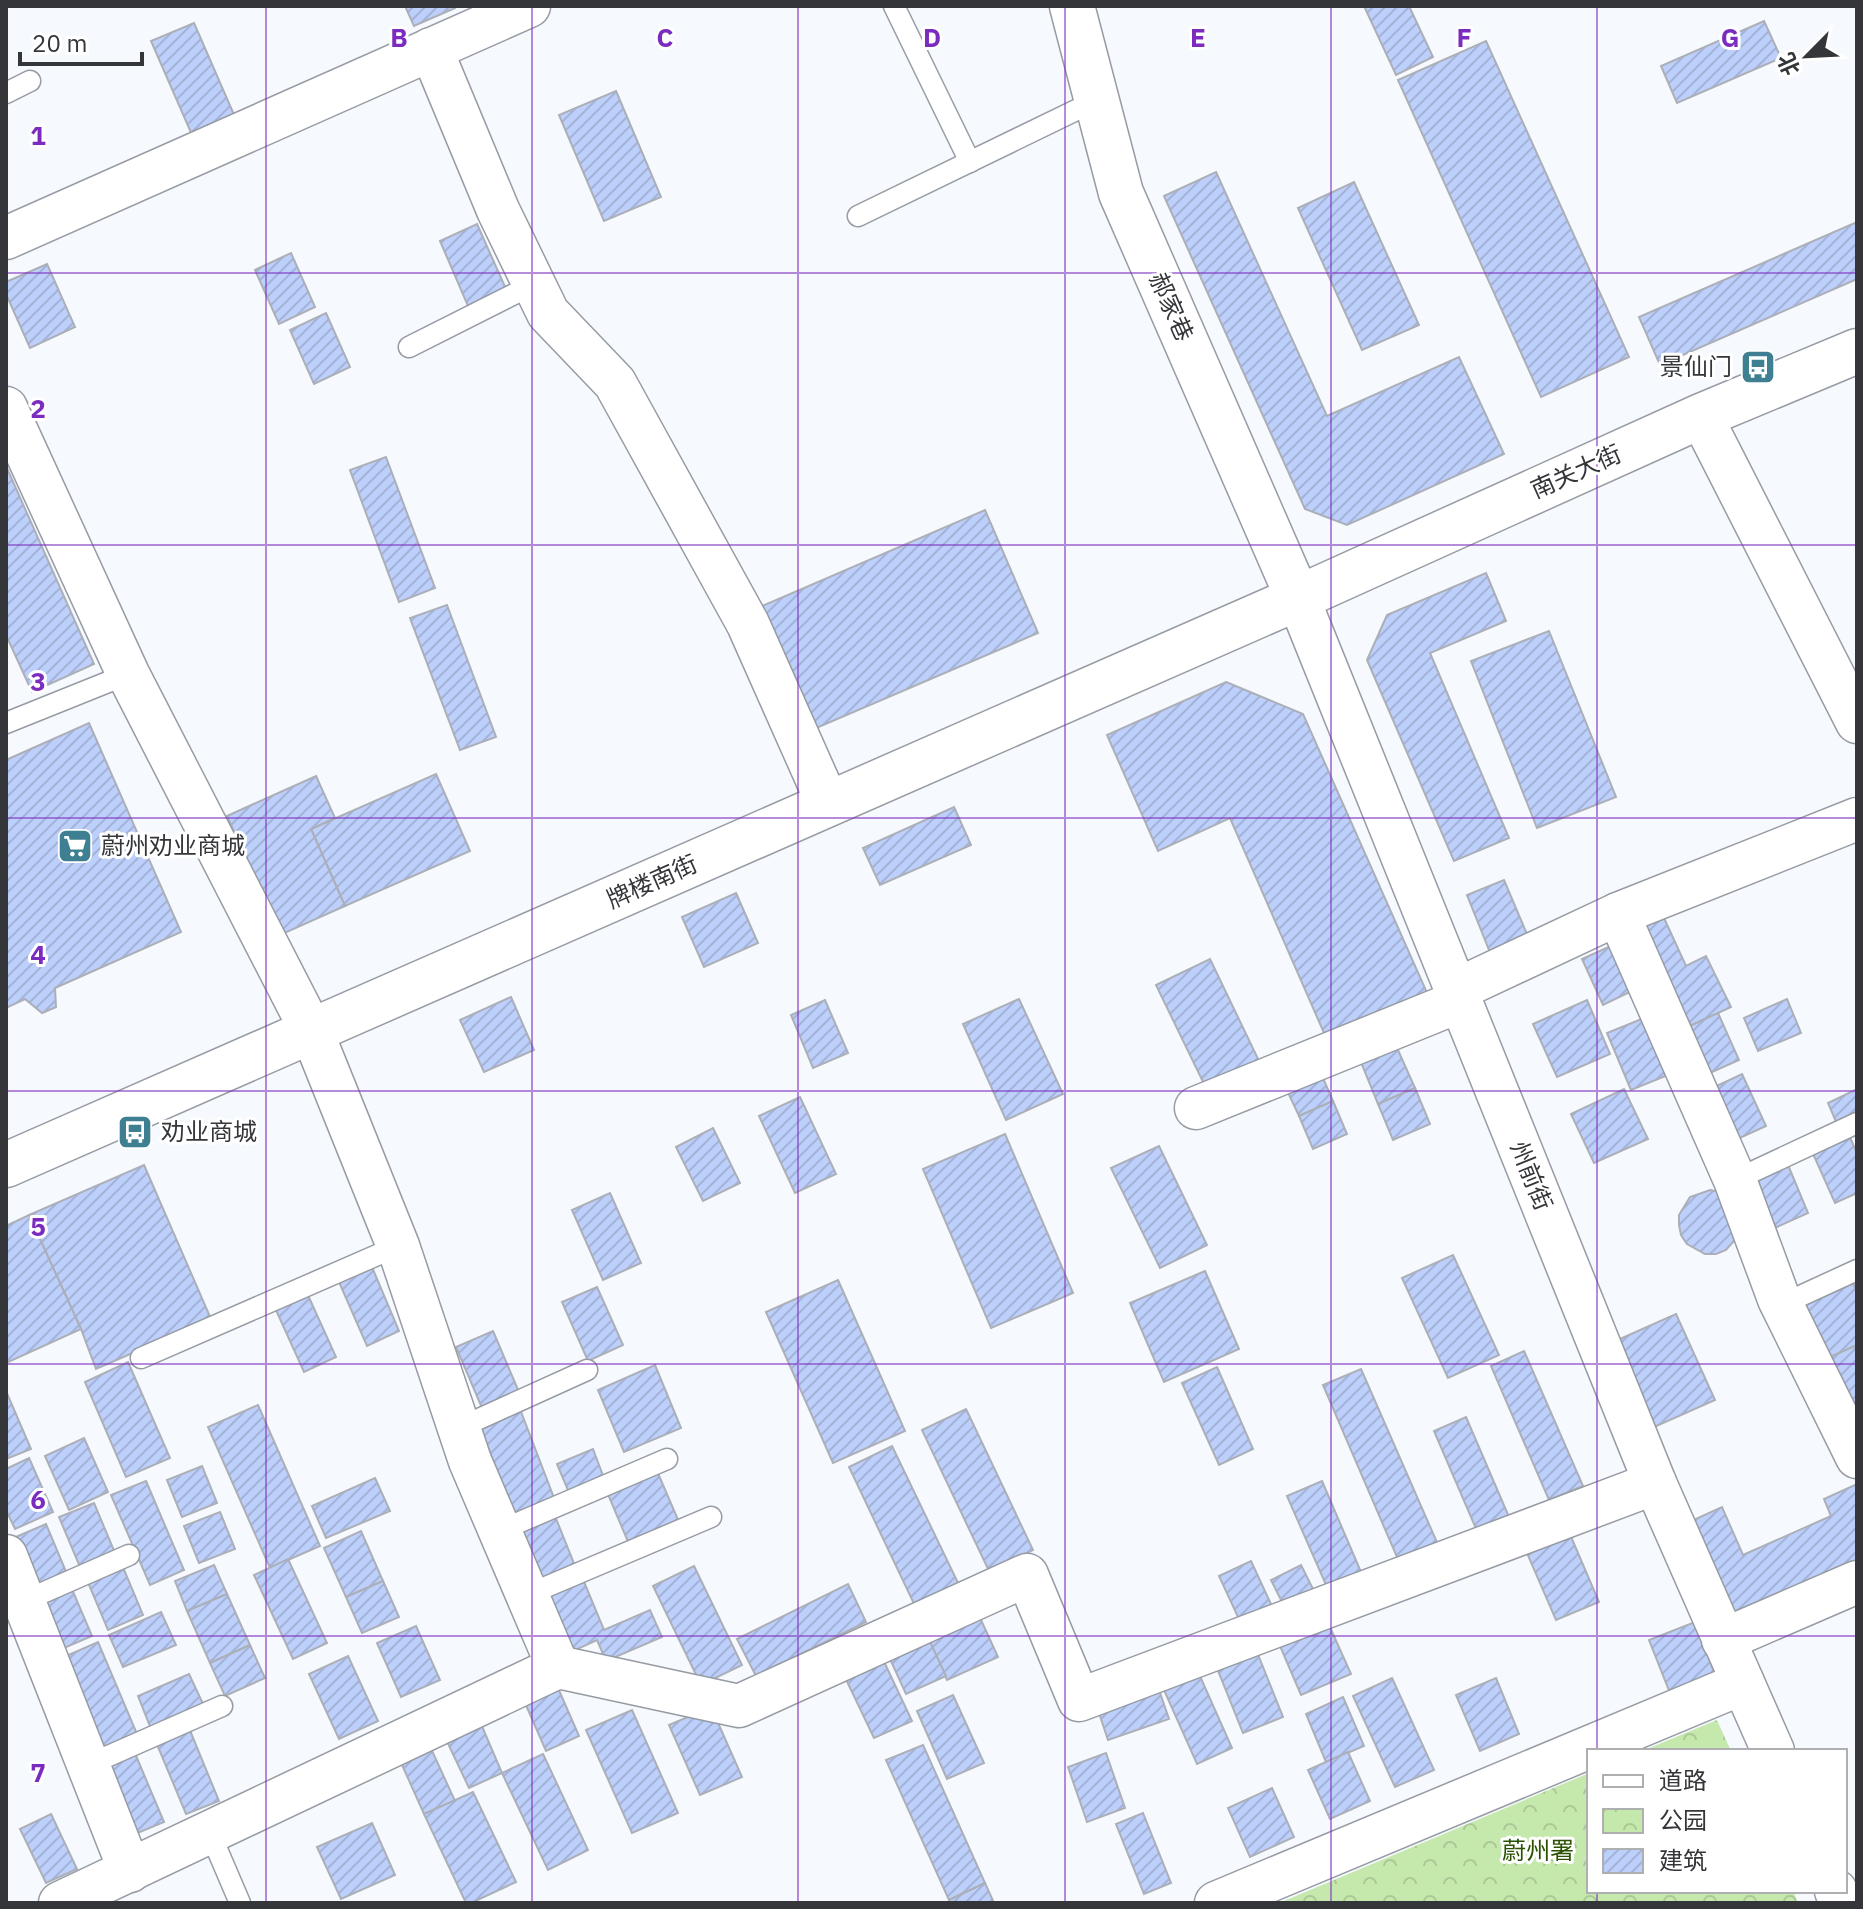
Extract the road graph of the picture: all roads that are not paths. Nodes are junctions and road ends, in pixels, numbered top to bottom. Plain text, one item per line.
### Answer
1 (529, 6) edge
2 (894, 6) edge
3 (1072, 6) edge
4 (431, 49) junction
5 (30, 81) dead end
6 (6, 93) edge
7 (1097, 100) junction
8 (970, 162) junction
9 (858, 216) dead end
10 (6, 238) edge
11 (534, 284) junction
12 (409, 347) dead end
13 (1857, 351) edge
14 (6, 408) edge
15 (1701, 416) junction
16 (1298, 598) junction
17 (128, 674) junction
18 (1857, 722) edge
19 (6, 723) edge
20 (828, 804) junction
21 (1857, 819) edge
22 (1618, 914) junction
23 (1458, 995) junction
24 (312, 1032) junction
25 (1196, 1108) dead end
26 (1857, 1123) edge
27 (6, 1165) edge
28 (1735, 1180) junction
29 (398, 1246) junction
30 (1857, 1270) edge
31 (1783, 1304) junction
32 (141, 1358) dead end
33 (587, 1370) dead end
34 (459, 1428) junction
35 (1857, 1457) edge
36 (667, 1459) dead end
37 (1655, 1483) junction
38 (711, 1517) dead end
39 (499, 1531) junction
40 (129, 1555) dead end
41 (6, 1556) edge
42 (1857, 1582) edge
43 (527, 1595) junction
44 (24, 1601) junction
45 (1723, 1640) junction
46 (558, 1667) junction
47 (1743, 1683) junction
48 (222, 1706) dead end
49 (1772, 1749) edge
50 (88, 1765) junction
51 (210, 1833) junction
52 (130, 1871) junction
53 (60, 1903) edge
54 (240, 1903) edge
55 (1216, 1903) edge

1 - 4 street
2 - 8 lane
3 - 7 main road, 郝家巷
4 - 10 street
4 - 11 street
5 - 6 lane
7 - 8 lane
7 - 16 main road, 郝家巷
8 - 9 lane
11 - 12 lane
11 - 20 street
13 - 15 main road, 南关大街
14 - 17 street
15 - 16 main road, 南关大街
15 - 18 street
16 - 20 main road, 牌楼南街
16 - 23 street, 州前街
17 - 19 lane
17 - 24 street
20 - 24 main road, 牌楼南街
21 - 22 street
22 - 23 street
22 - 28 street
23 - 25 street
23 - 37 street, 州前街
24 - 27 main road, 牌楼南街
24 - 29 street
26 - 28 lane
28 - 31 street
29 - 32 lane
29 - 34 street
30 - 31 lane
31 - 35 street
33 - 34 lane
34 - 39 street
36 - 39 lane
37 - 45 street, 州前街
37 - 46 street
38 - 43 lane
39 - 43 street
40 - 44 lane
41 - 44 street
42 - 45 street
43 - 46 street
44 - 50 street
45 - 47 street, 州前街
46 - 51 street
47 - 49 street, 州前街
47 - 55 street
48 - 50 lane
50 - 52 street
51 - 52 street
51 - 54 lane
52 - 53 street

